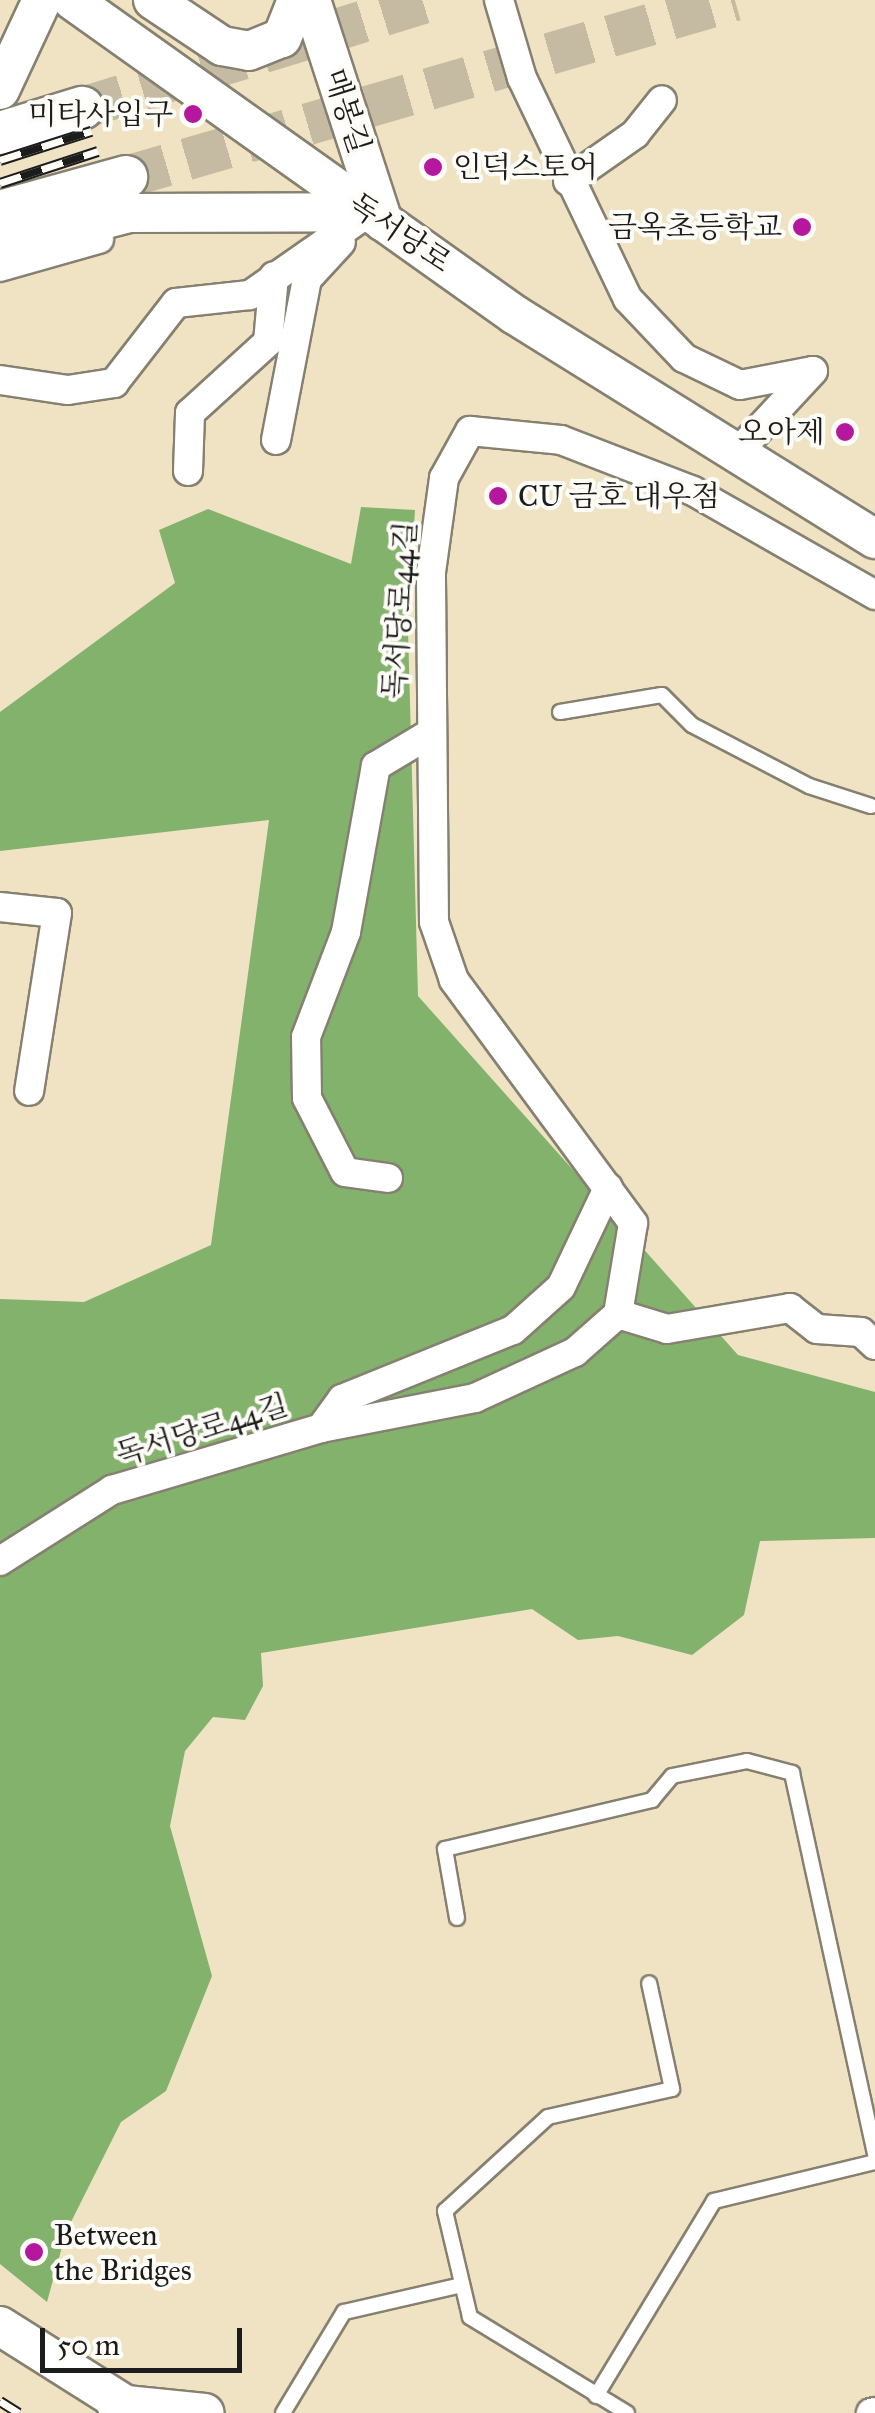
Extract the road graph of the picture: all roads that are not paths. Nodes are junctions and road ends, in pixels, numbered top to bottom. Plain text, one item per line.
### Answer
1 (42, 0) edge
2 (72, 0) edge
3 (153, 0) edge
4 (297, 0) edge
5 (310, 0) edge
6 (499, 0) edge
7 (0, 90) edge
8 (662, 100) dead end
9 (82, 108) tunnel mouth
10 (0, 133) edge
11 (126, 177) tunnel mouth
12 (568, 181) junction
13 (0, 212) edge
14 (186, 216) junction
15 (376, 217) junction
16 (0, 246) edge
17 (0, 268) edge
18 (274, 276) junction
19 (0, 380) edge
20 (276, 440) dead end
21 (734, 456) junction
22 (188, 471) dead end
23 (875, 539) edge
24 (875, 594) edge
25 (560, 712) dead end
26 (426, 736) junction
27 (874, 807) edge
28 (0, 907) edge
29 (29, 1091) dead end
30 (388, 1178) dead end
31 (608, 1188) junction
32 (618, 1314) junction
33 (875, 1345) edge
34 (321, 1428) junction
35 (0, 1560) edge
36 (457, 1918) dead end
37 (649, 1983) dead end
38 (875, 2154) edge
39 (875, 2162) edge
40 (462, 2285) junction
41 (0, 2326) edge
42 (596, 2396) junction
43 (127, 2410) edge
44 (205, 2413) edge
45 (284, 2413) edge
46 (627, 2413) edge

1 - 7 main road
2 - 15 main road, 독서당로
3 - 4 main road
5 - 15 main road, 매봉길
6 - 12 street
8 - 12 street
9 - 10 main road
11 - 13 main road
12 - 21 street
14 - 15 main road
14 - 16 main road
14 - 17 street
15 - 18 street
15 - 20 street
15 - 21 main road, 독서당로
18 - 19 street
18 - 22 street
21 - 23 main road, 독서당로
24 - 26 street, 독서당로44길
25 - 27 lane
26 - 30 street
26 - 31 street, 독서당로44길
28 - 29 street
31 - 32 street, 독서당로44길
31 - 34 street, 독서당로44길
32 - 33 street
32 - 34 street, 독서당로44길
34 - 35 street, 독서당로44길
36 - 38 lane
37 - 40 lane
39 - 42 lane
40 - 42 lane
40 - 45 lane
41 - 43 main road
42 - 46 lane
43 - 44 main road

